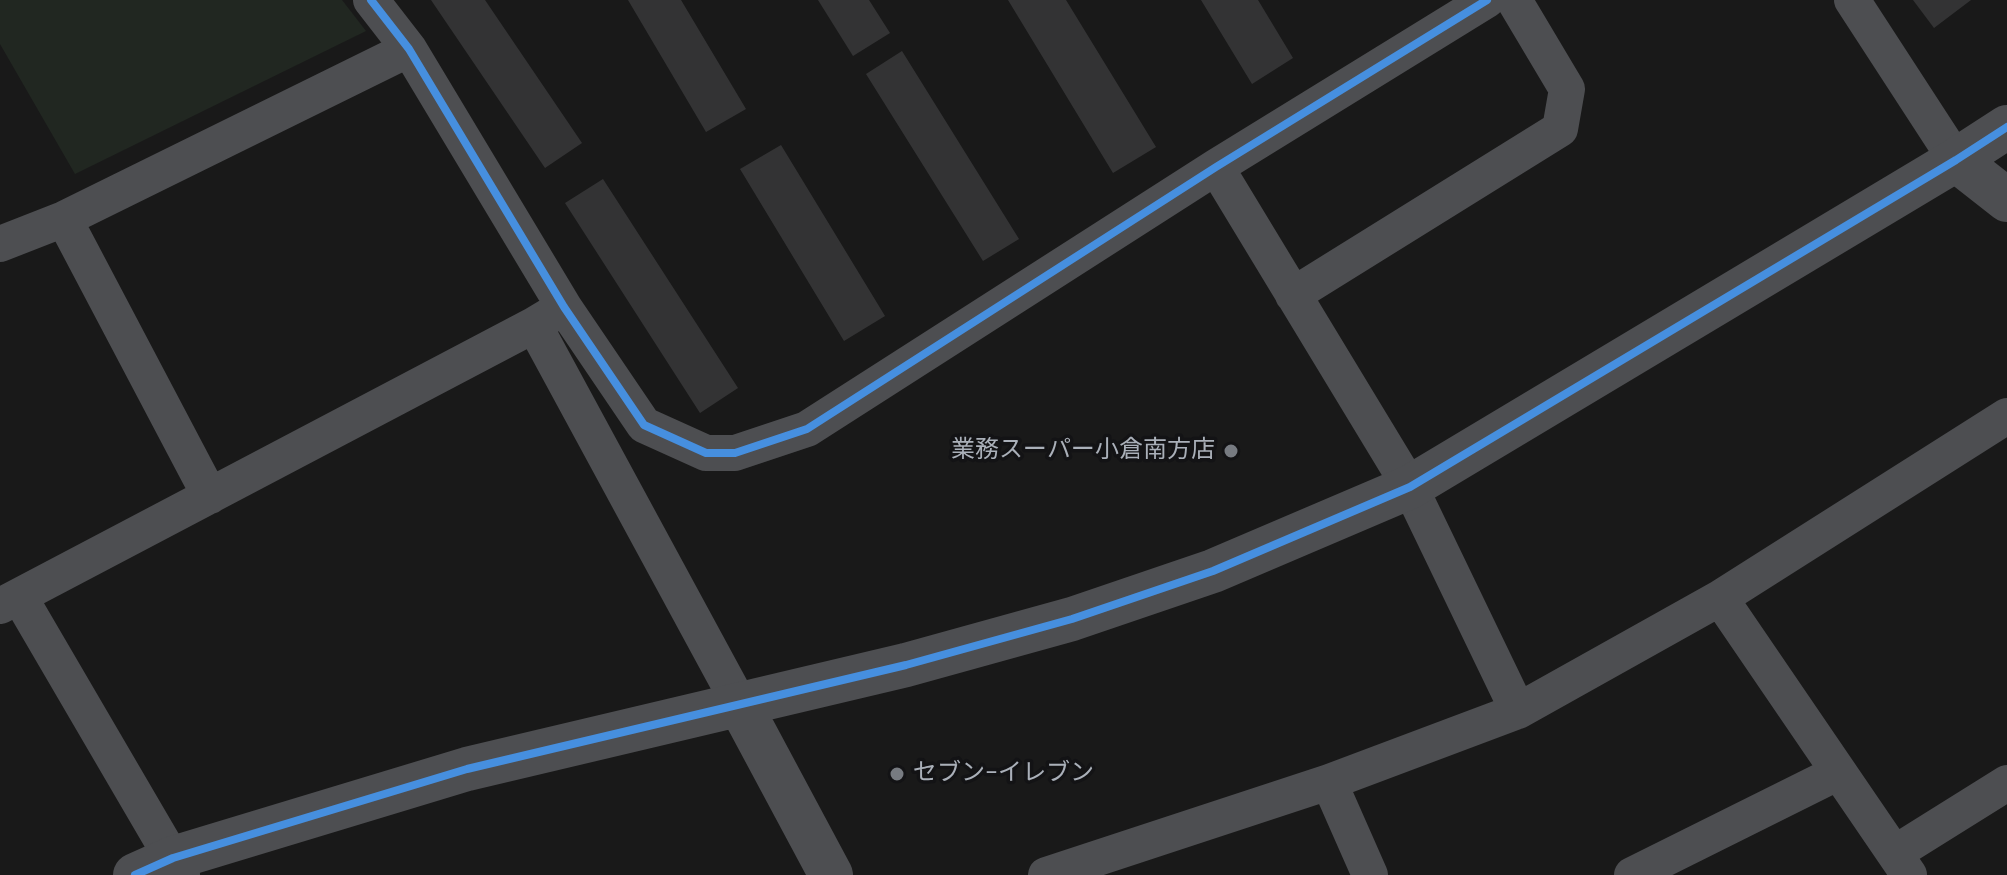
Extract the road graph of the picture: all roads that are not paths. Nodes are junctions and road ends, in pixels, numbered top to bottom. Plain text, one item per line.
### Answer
1 (371, 0) edge
2 (1487, 0) edge
3 (1514, 0) edge
4 (1852, 0) edge
5 (409, 49) junction
6 (2007, 127) edge
7 (1956, 160) junction
8 (1216, 167) junction
9 (2007, 200) edge
10 (64, 219) junction
11 (0, 244) edge
12 (1293, 295) junction
13 (549, 316) junction
14 (2007, 416) edge
15 (1410, 487) junction
16 (210, 496) junction
17 (1720, 598) junction
18 (10, 601) edge
19 (740, 705) junction
20 (1518, 711) junction
21 (1837, 773) junction
22 (1329, 782) junction
23 (2007, 783) edge
24 (1902, 864) edge
25 (163, 869) edge
26 (1065, 872) edge
27 (831, 875) edge
28 (1370, 875) edge
29 (1632, 875) edge

1 - 5 street
2 - 8 street
3 - 12 street
4 - 7 street
5 - 10 street
5 - 13 street
6 - 7 street
7 - 9 street
7 - 15 street
8 - 12 street
8 - 13 street
10 - 11 street
10 - 16 street
12 - 15 street
13 - 16 street
13 - 19 street
14 - 17 street
15 - 19 street
15 - 20 street
16 - 18 street
17 - 20 street
17 - 21 street
18 - 25 street
19 - 25 street
19 - 27 street
20 - 22 street
21 - 24 street
21 - 29 street
22 - 26 street
22 - 28 street
23 - 24 street

